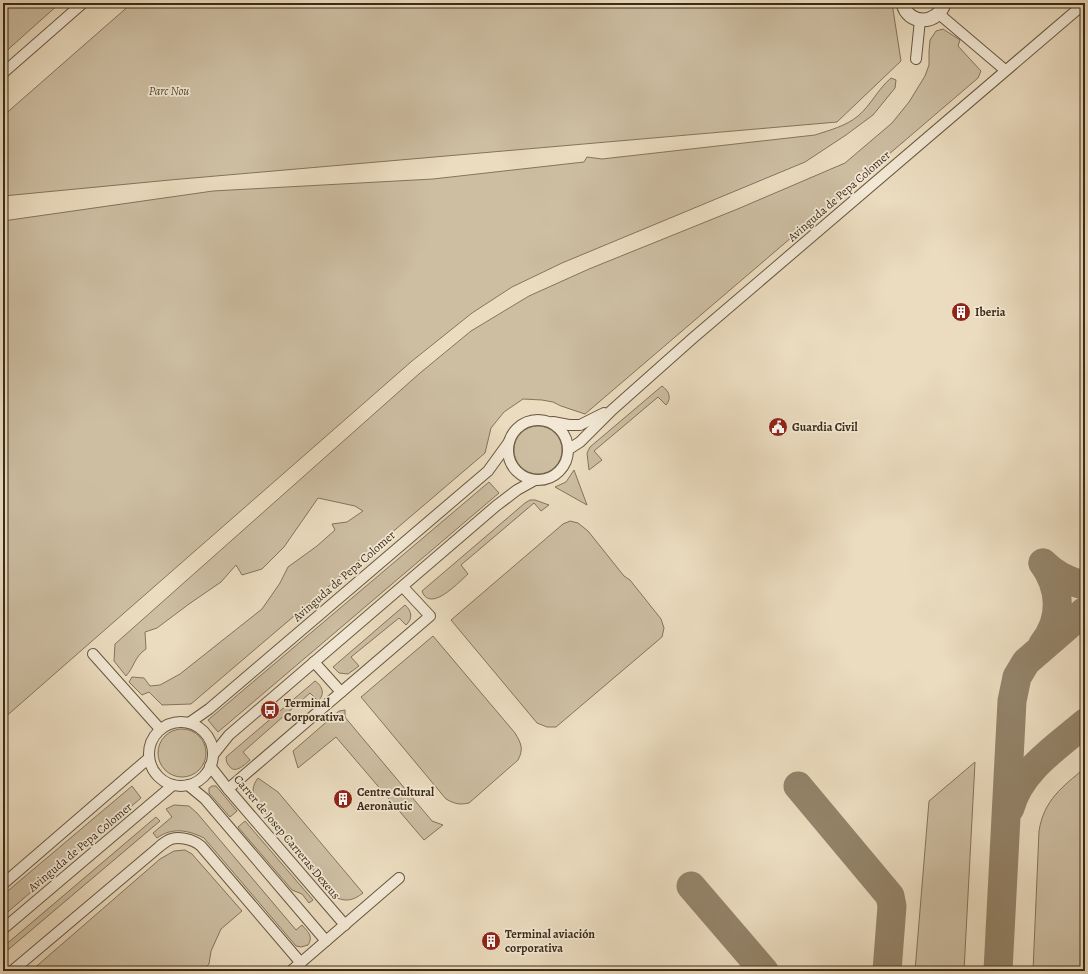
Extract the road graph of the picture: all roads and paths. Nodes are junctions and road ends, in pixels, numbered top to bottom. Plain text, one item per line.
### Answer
1 (83, 3) edge
2 (903, 3) edge
3 (1084, 3) edge
4 (73, 7) edge
5 (942, 8) edge
6 (920, 20) junction
7 (916, 59) dead end
8 (1005, 70) junction
9 (3, 73) edge
10 (612, 410) junction
11 (541, 420) junction
12 (509, 442) junction
13 (569, 449) junction
14 (535, 480) junction
15 (403, 587) junction
16 (93, 654) dead end
17 (314, 662) junction
18 (341, 692) junction
19 (189, 723) junction
20 (160, 729) junction
21 (213, 755) junction
22 (149, 758) junction
23 (210, 766) junction
24 (173, 785) junction
25 (188, 785) junction
26 (228, 789) junction
27 (399, 878) dead end
28 (3, 884) edge
29 (345, 925) junction
30 (3, 929) edge
31 (326, 941) junction
32 (301, 963) junction
33 (12, 971) edge
34 (291, 971) edge

1 - 4 street
2 - 6 street
3 - 8 street, Avinguda de Pepa Colomer
4 - 9 street
5 - 6 street
5 - 8 street
6 - 7 street
8 - 10 street, Avinguda de Pepa Colomer
10 - 11 street, Avinguda de Pepa Colomer
10 - 13 street, Avinguda de Pepa Colomer
11 - 12 street
11 - 13 street
12 - 14 street
12 - 19 street, Avinguda de Pepa Colomer
13 - 14 street
14 - 15 street
15 - 17 street
15 - 18 street
16 - 20 street
17 - 18 street
17 - 21 street
18 - 26 street
19 - 20 street
19 - 21 street
20 - 22 street
21 - 23 street
22 - 24 street
22 - 28 street, Avinguda de Pepa Colomer
23 - 25 street
23 - 26 street, Carrer de Josep Carreras Dexeus
24 - 25 street
24 - 30 street, Avinguda de Pepa Colomer
25 - 31 street
26 - 29 street, Carrer de Josep Carreras Dexeus
27 - 29 street
29 - 31 street
31 - 32 street
32 - 33 street
32 - 34 street

